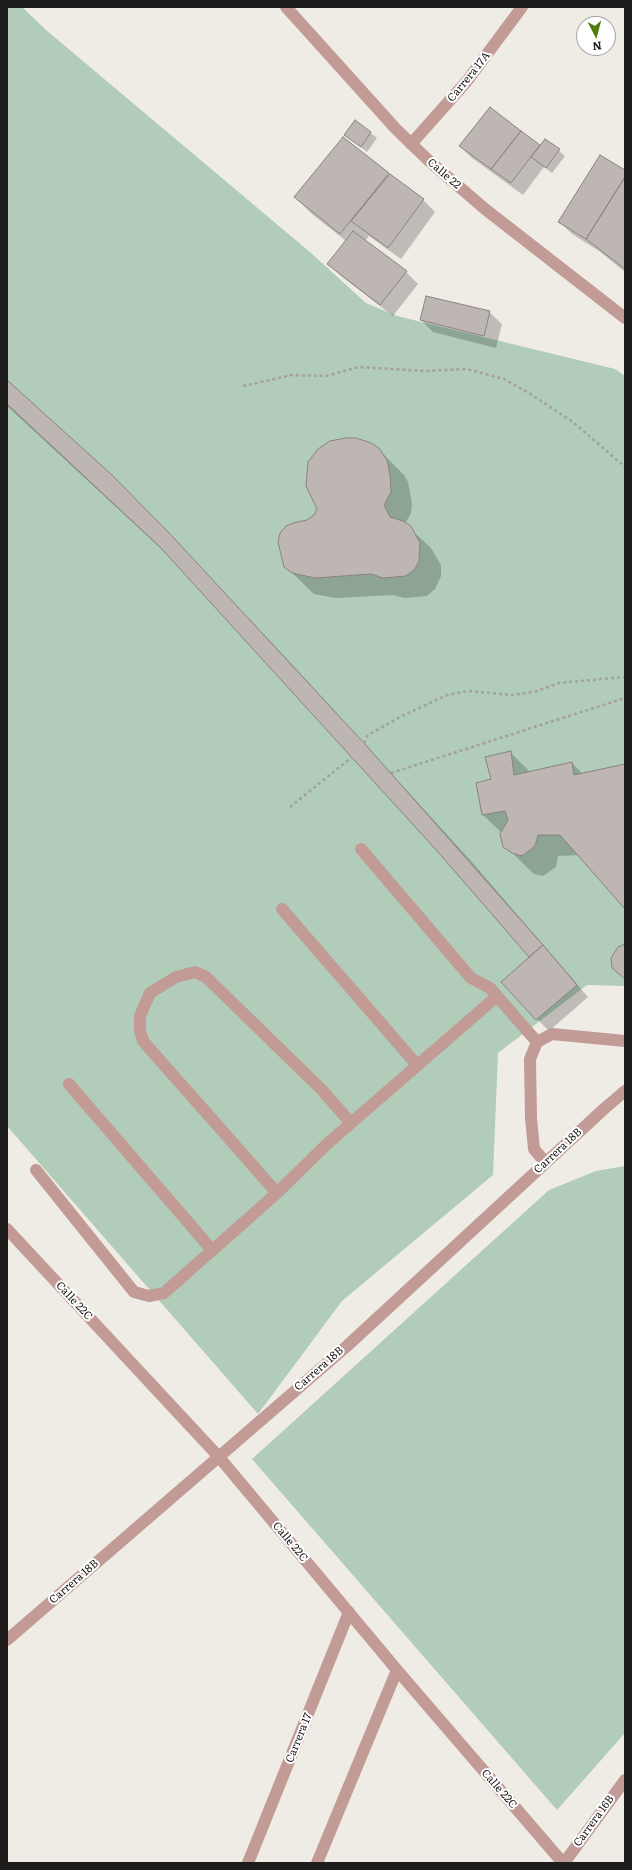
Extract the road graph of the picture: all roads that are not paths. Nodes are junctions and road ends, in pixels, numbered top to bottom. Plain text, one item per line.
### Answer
1 (286, 7) edge
2 (522, 7) edge
3 (411, 144) junction
4 (625, 318) edge
5 (361, 849) dead end
6 (282, 909) dead end
7 (496, 997) junction
8 (625, 1041) edge
9 (537, 1042) junction
10 (418, 1066) junction
11 (69, 1084) dead end
12 (624, 1095) edge
13 (351, 1123) junction
14 (545, 1162) junction
15 (36, 1170) dead end
16 (277, 1193) junction
17 (7, 1229) edge
18 (212, 1250) junction
19 (219, 1456) junction
20 (349, 1612) junction
21 (7, 1640) edge
22 (397, 1670) junction
23 (625, 1780) edge
24 (248, 1863) edge
25 (317, 1863) edge
26 (563, 1863) edge

1 - 3 street, Calle 22
2 - 3 street, Carrera 17A
3 - 4 street, Calle 22
5 - 7 street
6 - 10 street
7 - 9 street
7 - 10 street
8 - 9 street
9 - 14 street
10 - 13 street
11 - 18 street
12 - 14 street, Carrera 18B
13 - 16 street
13 - 16 street
14 - 19 street, Carrera 18B
15 - 18 street
16 - 18 street
17 - 19 street, Calle 22C
19 - 20 street, Calle 22C
19 - 21 street, Carrera 18B
20 - 22 street, Calle 22C
20 - 24 street, Carrera 17
22 - 25 street
22 - 26 street, Calle 22C
23 - 26 street, Carrera 16B

